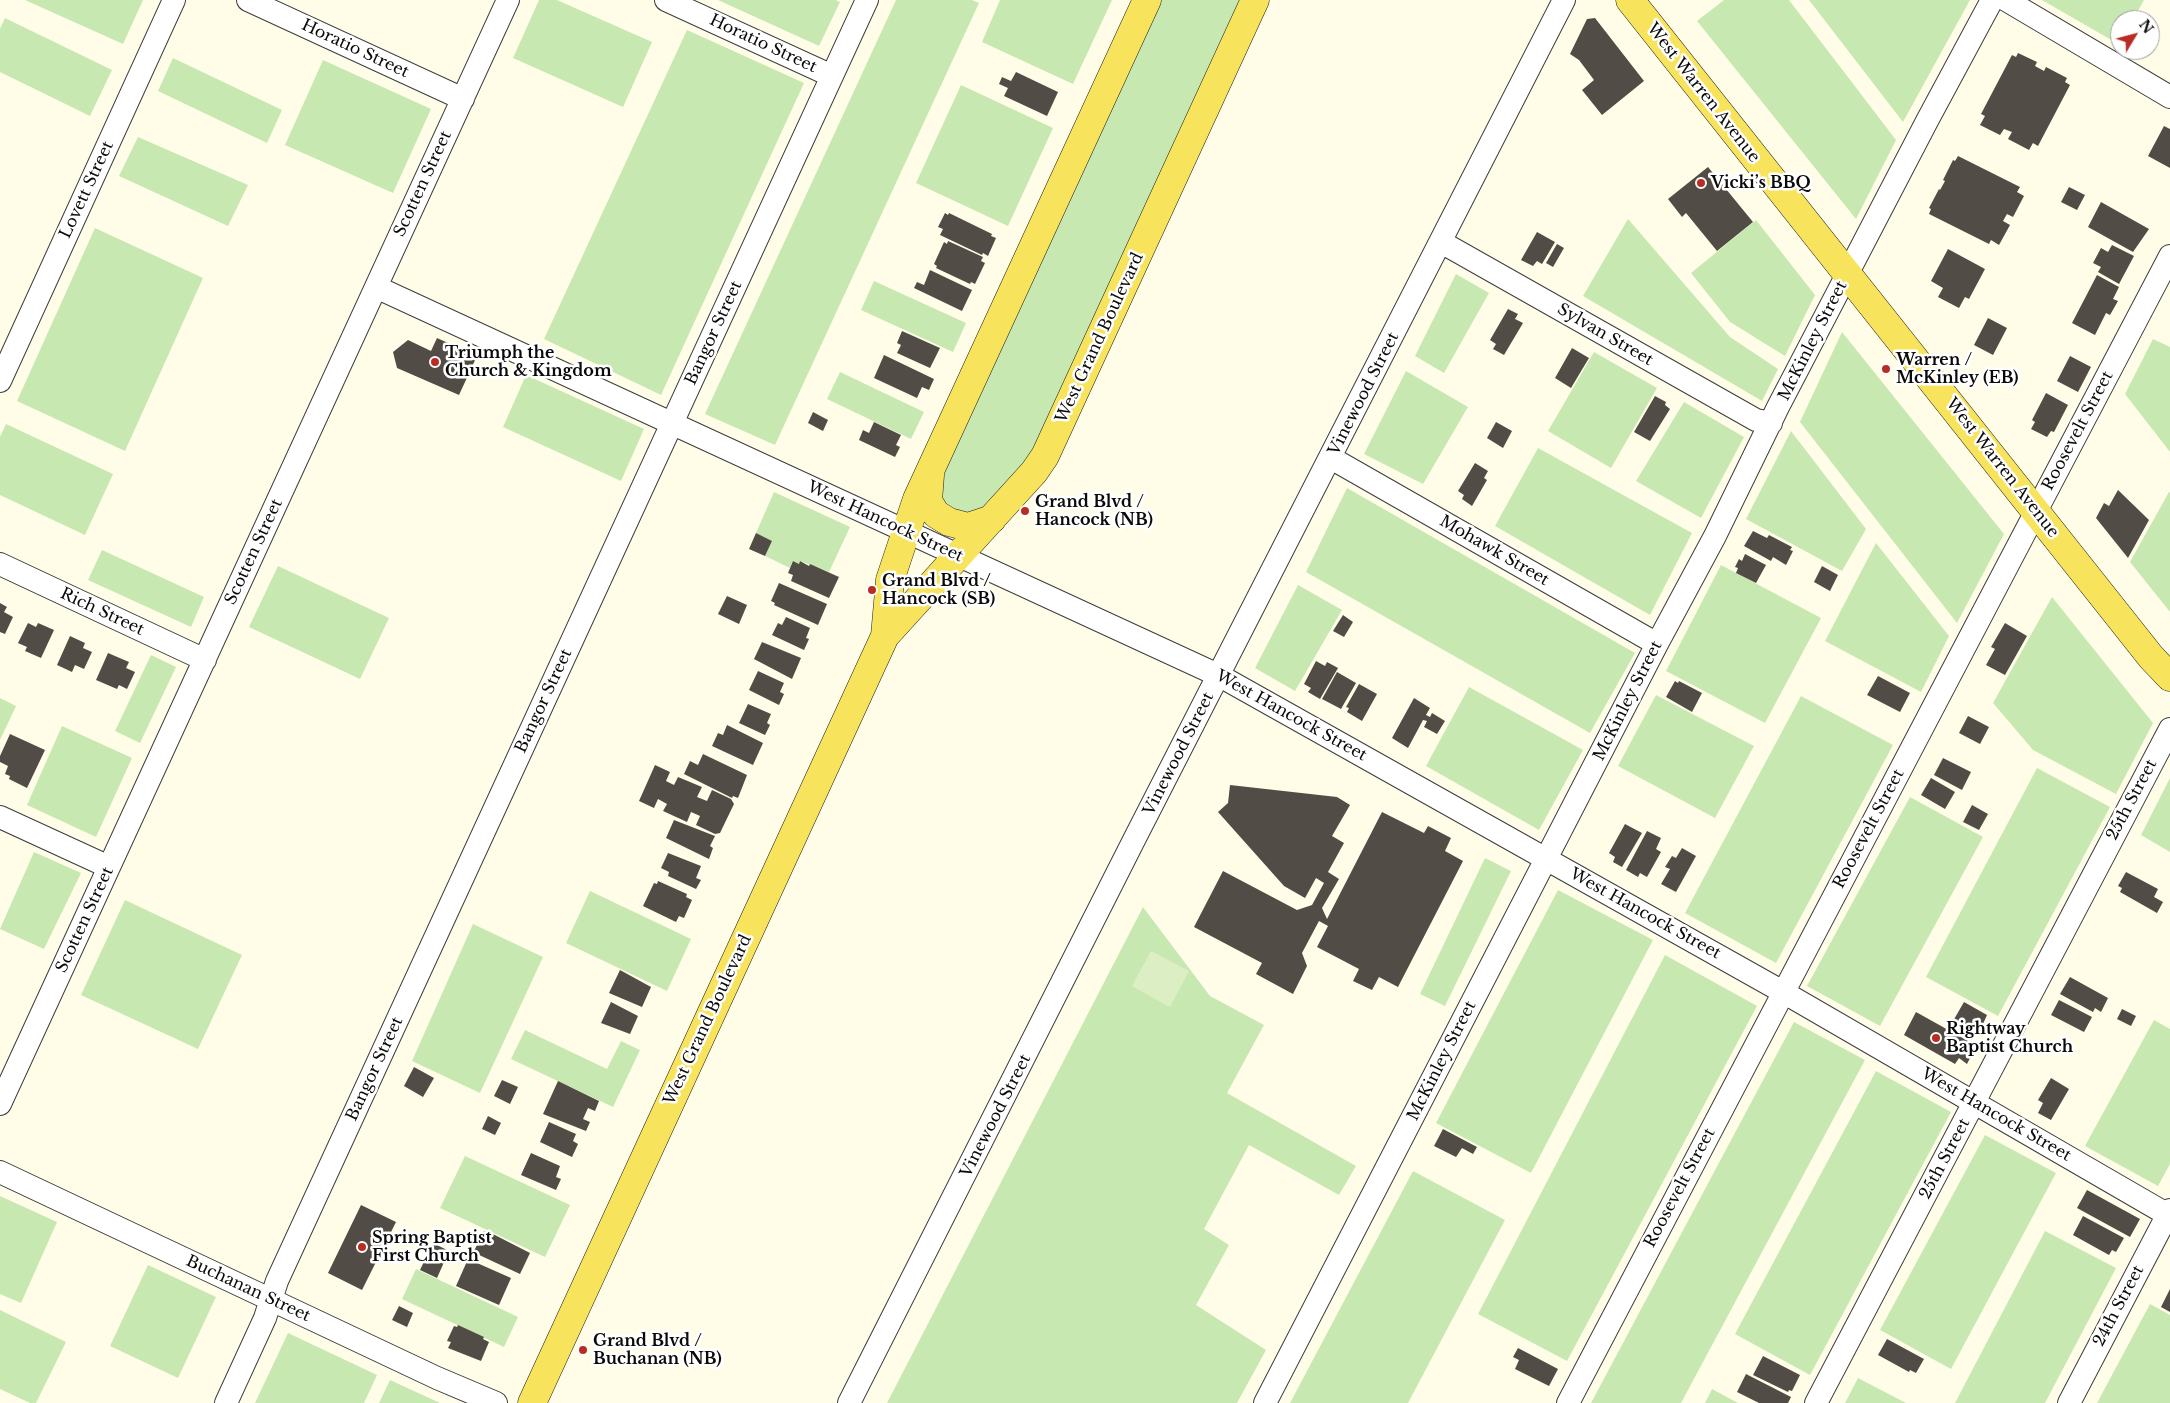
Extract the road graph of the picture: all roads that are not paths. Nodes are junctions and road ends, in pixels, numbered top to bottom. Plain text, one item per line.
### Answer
1 (174, 0) edge
2 (248, 0) edge
3 (508, 0) edge
4 (666, 0) edge
5 (867, 0) edge
6 (1147, 0) edge
7 (1255, 0) edge
8 (1564, 0) edge
9 (1630, 0) edge
10 (1992, 0) edge
11 (2006, 0) edge
12 (832, 76) junction
13 (2170, 97) edge
14 (462, 99) junction
15 (1441, 242) junction
16 (2170, 256) edge
17 (1847, 274) junction
18 (376, 287) junction
19 (0, 381) edge
20 (672, 423) junction
21 (1771, 423) junction
22 (1331, 458) junction
23 (932, 466) junction
24 (2036, 511) junction
25 (992, 519) junction
26 (907, 531) junction
27 (959, 555) junction
28 (0, 564) edge
29 (885, 636) junction
30 (1657, 644) junction
31 (205, 660) junction
32 (1220, 676) junction
33 (2170, 677) edge
34 (2170, 729) edge
35 (0, 817) edge
36 (1546, 858) junction
37 (109, 867) junction
38 (1783, 992) junction
39 (7, 1068) edge
40 (1974, 1103) junction
41 (0, 1104) edge
42 (0, 1172) edge
43 (2169, 1213) edge
44 (271, 1300) junction
45 (226, 1403) edge
46 (496, 1403) edge
47 (532, 1403) edge
48 (849, 1403) edge
49 (1265, 1403) edge
50 (1568, 1403) edge
51 (1816, 1403) edge
52 (2068, 1403) edge

1 - 19 street, Lovett Street
2 - 14 street, Horatio Street
3 - 14 street, Scotten Street
4 - 12 street, Horatio Street
5 - 12 street, Bangor Street
6 - 23 main road, West Grand Boulevard
7 - 25 main road, West Grand Boulevard
8 - 15 street, Vinewood Street
9 - 17 main road, West Warren Avenue
10 - 17 street, McKinley Street
11 - 13 street
12 - 20 street, Bangor Street
14 - 18 street, Scotten Street
15 - 21 street, Sylvan Street
15 - 22 street, Vinewood Street
16 - 24 street, Roosevelt Street
17 - 21 street, McKinley Street
17 - 24 main road, West Warren Avenue
18 - 20 street, West Hancock Street
18 - 31 street, Scotten Street
20 - 26 street, West Hancock Street
20 - 44 street, Bangor Street
21 - 30 street, McKinley Street
22 - 30 street, Mohawk Street
22 - 32 street, Vinewood Street
23 - 25 main road
23 - 26 main road, West Grand Boulevard
24 - 33 main road, West Warren Avenue
24 - 38 street, Roosevelt Street
25 - 27 main road, West Grand Boulevard
26 - 27 street, West Hancock Street
26 - 29 main road, West Grand Boulevard
27 - 29 main road, West Grand Boulevard
27 - 32 street, West Hancock Street
28 - 31 street, Rich Street
29 - 47 main road, West Grand Boulevard
30 - 36 street, McKinley Street
31 - 37 street, Scotten Street
32 - 36 street, West Hancock Street
32 - 48 street, Vinewood Street
34 - 40 street, 25th Street
35 - 37 street
36 - 38 street, West Hancock Street
36 - 49 street, McKinley Street
37 - 39 street, Scotten Street
38 - 40 street, West Hancock Street
38 - 50 street, Roosevelt Street
39 - 41 street, Scotten Street
40 - 43 street, West Hancock Street
40 - 51 street, 25th Street
42 - 44 street, Buchanan Street
43 - 52 street, 24th Street
44 - 45 street, Bangor Street
44 - 46 street, Buchanan Street

